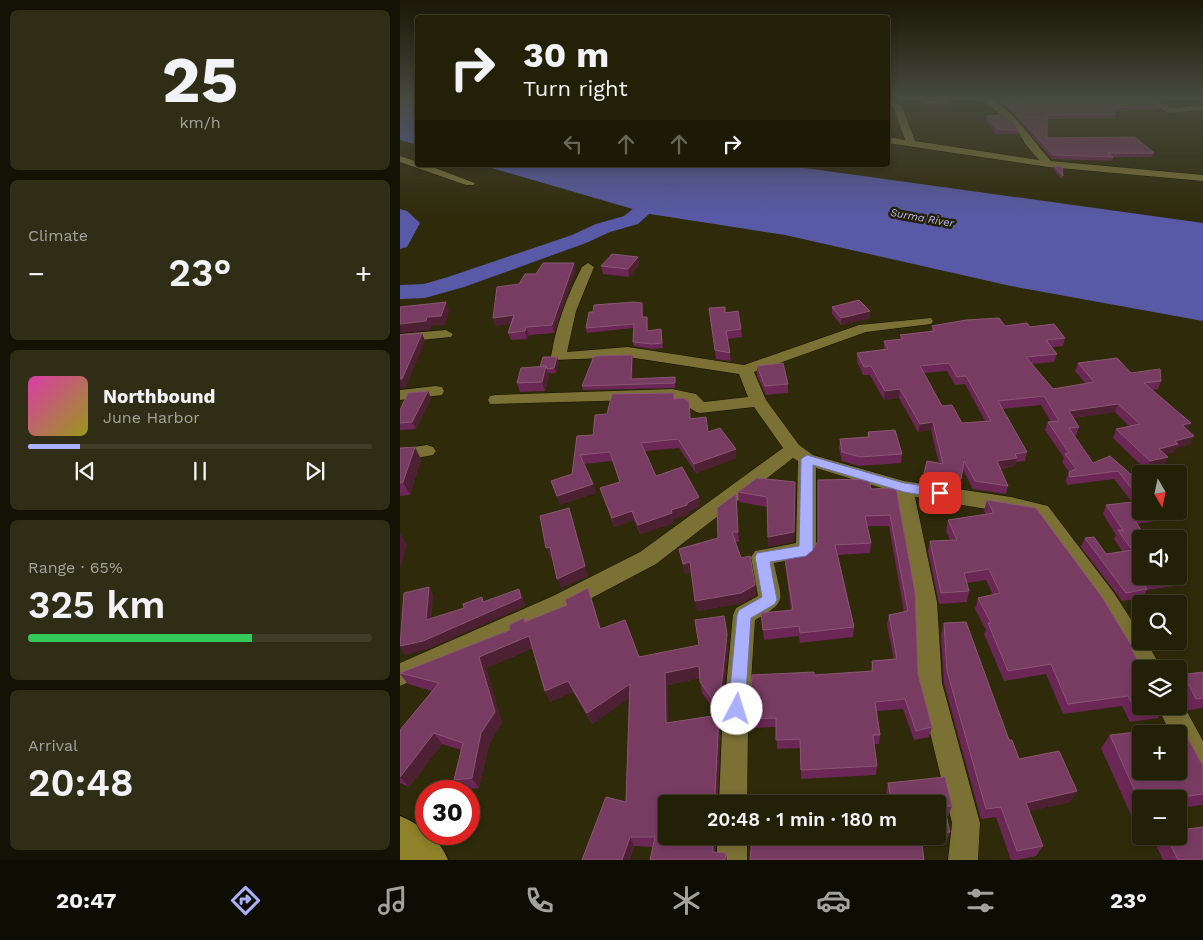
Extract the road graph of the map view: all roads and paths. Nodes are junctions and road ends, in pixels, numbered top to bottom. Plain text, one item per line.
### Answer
1 (909, 138) edge
2 (1026, 138) edge
3 (890, 140) edge
4 (911, 144) junction
5 (400, 159) edge
6 (415, 164) edge
7 (1048, 164) junction
8 (423, 167) edge
9 (1203, 178) edge
10 (470, 183) dead end
11 (588, 267) dead end
12 (926, 321) dead end
13 (446, 334) dead end
14 (400, 338) edge
15 (745, 370) junction
16 (436, 391) dead end
17 (400, 395) edge
18 (496, 400) dead end
19 (758, 401) junction
20 (427, 451) dead end
21 (800, 454) junction
22 (400, 455) edge
23 (904, 488) junction
24 (1144, 660) edge
25 (400, 675) edge
26 (1175, 715) edge
27 (1203, 769) edge
28 (733, 795) edge
29 (400, 835) edge
30 (732, 845) edge
31 (429, 860) edge
32 (732, 860) edge
33 (963, 860) edge

1 - 4 street
2 - 7 street
3 - 4 street
4 - 7 street
5 - 6 street
7 - 9 street
8 - 10 street
11 - 15 street
12 - 15 street
13 - 14 street
15 - 19 street
16 - 17 street
18 - 19 street
19 - 21 street
20 - 22 street
21 - 23 street
21 - 25 street
21 - 28 street
23 - 24 street
23 - 33 street
26 - 27 street
29 - 31 main road
30 - 32 street

